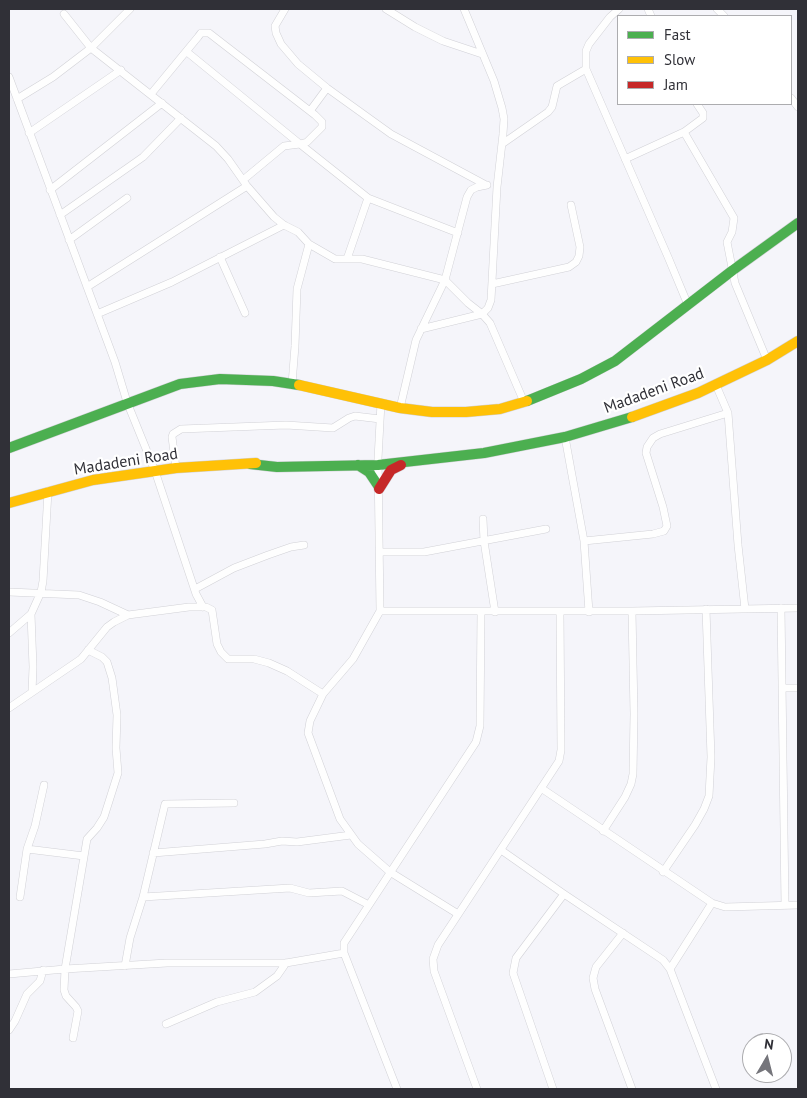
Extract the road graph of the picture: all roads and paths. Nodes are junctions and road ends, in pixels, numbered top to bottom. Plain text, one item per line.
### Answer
1 (130, 9) edge
2 (284, 9) edge
3 (386, 9) edge
4 (464, 9) edge
5 (619, 9) edge
6 (64, 14) dead end
7 (91, 48) junction
8 (187, 52) junction
9 (482, 54) junction
10 (586, 69) junction
11 (121, 70) junction
12 (9, 78) edge
13 (327, 88) junction
14 (151, 94) junction
15 (17, 99) junction
16 (162, 103) junction
17 (698, 105) edge
18 (310, 111) junction
19 (181, 118) junction
20 (684, 132) junction
21 (30, 133) junction
22 (300, 144) junction
23 (502, 144) junction
24 (625, 160) junction
25 (245, 183) junction
26 (486, 185) junction
27 (497, 187) junction
28 (50, 190) junction
29 (127, 198) dead end
30 (368, 198) junction
31 (571, 205) dead end
32 (60, 215) junction
33 (798, 223) edge
34 (284, 224) junction
35 (458, 233) junction
36 (69, 240) junction
37 (309, 244) junction
38 (220, 257) junction
39 (347, 259) junction
40 (734, 270) junction
41 (445, 280) junction
42 (492, 284) junction
43 (87, 287) junction
44 (688, 305) junction
45 (245, 313) dead end
46 (97, 314) junction
47 (482, 314) junction
48 (421, 329) junction
49 (798, 341) edge
50 (767, 360) junction
51 (292, 384) junction
52 (716, 385) junction
53 (127, 402) junction
54 (524, 402) junction
55 (381, 403) junction
56 (400, 408) junction
57 (728, 413) junction
58 (380, 419) junction
59 (565, 437) junction
60 (9, 448) edge
61 (512, 448) junction
62 (378, 462) junction
63 (409, 462) junction
64 (250, 464) junction
65 (358, 466) junction
66 (176, 468) junction
67 (156, 471) junction
68 (379, 488) junction
69 (48, 491) junction
70 (9, 503) edge
71 (483, 519) dead end
72 (546, 529) dead end
73 (484, 541) junction
74 (584, 541) junction
75 (304, 545) dead end
76 (380, 552) junction
77 (195, 588) junction
78 (9, 592) edge
79 (41, 592) junction
80 (203, 606) junction
81 (780, 608) junction
82 (798, 608) edge
83 (706, 609) junction
84 (745, 609) junction
85 (632, 611) junction
86 (380, 612) junction
87 (481, 612) junction
88 (495, 612) junction
89 (560, 612) junction
90 (589, 612) junction
91 (31, 614) junction
92 (128, 615) junction
93 (9, 634) edge
94 (88, 650) junction
95 (782, 688) junction
96 (798, 688) edge
97 (32, 692) junction
98 (323, 694) junction
99 (9, 708) edge
100 (44, 785) dead end
101 (541, 788) junction
102 (234, 803) dead end
103 (603, 831) junction
104 (351, 835) junction
105 (27, 849) junction
106 (501, 850) junction
107 (153, 853) junction
108 (84, 856) junction
109 (390, 872) junction
110 (663, 872) junction
111 (564, 894) junction
112 (20, 897) dead end
113 (142, 897) junction
114 (712, 903) junction
115 (369, 905) junction
116 (785, 905) junction
117 (798, 905) edge
118 (458, 914) junction
119 (623, 932) junction
120 (344, 952) junction
121 (286, 963) junction
122 (126, 966) junction
123 (670, 968) junction
124 (65, 969) junction
125 (43, 970) junction
126 (9, 974) edge
127 (166, 1024) dead end
128 (9, 1030) edge
129 (73, 1038) dead end
130 (397, 1089) edge
131 (477, 1089) edge
132 (553, 1089) edge
133 (632, 1089) edge
134 (716, 1089) edge

1 - 7 street
2 - 13 street
3 - 9 street
4 - 9 street
5 - 10 street
6 - 7 street
7 - 11 street
7 - 15 street
8 - 14 street
8 - 18 street
8 - 22 street
9 - 23 street
10 - 23 street
10 - 24 street
11 - 14 street
11 - 21 street
12 - 15 street
13 - 18 street
13 - 26 street
14 - 16 street
15 - 21 street
16 - 19 street
16 - 28 street
17 - 20 street
18 - 22 street
19 - 25 street
19 - 32 street
20 - 24 street
20 - 40 street
21 - 28 street
22 - 25 street
22 - 30 street
23 - 27 street
24 - 44 street
25 - 34 street
25 - 43 street
26 - 27 street
26 - 35 street
27 - 42 street
28 - 32 street
29 - 36 street
30 - 35 street
30 - 39 street
31 - 42 street
32 - 36 street
33 - 40 street
34 - 37 street
34 - 38 street
35 - 41 street
36 - 43 street
37 - 39 street
37 - 51 street
38 - 45 street
38 - 46 street
39 - 41 street
40 - 44 street
40 - 50 street
41 - 47 street
41 - 48 street
42 - 47 street
43 - 46 street
44 - 54 street
46 - 53 street
47 - 48 street
47 - 54 street
48 - 56 street
49 - 50 street, Madadeni Road
50 - 52 street, Madadeni Road
51 - 53 street
51 - 55 street
52 - 57 street
52 - 59 street, Madadeni Road
53 - 60 street
53 - 67 street
54 - 56 street
55 - 56 street
55 - 58 street
57 - 74 street
57 - 84 street
58 - 62 street
58 - 66 street
59 - 61 street, Madadeni Road
59 - 74 street
61 - 62 street, Madadeni Road
61 - 63 street, Madadeni Road
62 - 63 street, Madadeni Road
62 - 64 street, Madadeni Road
62 - 65 street, Madadeni Road
62 - 68 street
63 - 68 street
64 - 65 street, Madadeni Road
64 - 66 street, Madadeni Road
65 - 68 street
66 - 67 street, Madadeni Road
67 - 69 street, Madadeni Road
67 - 77 street
68 - 76 street
69 - 70 street, Madadeni Road
69 - 79 street
71 - 73 street
72 - 73 street
73 - 76 street
73 - 88 street
74 - 90 street
75 - 77 street
76 - 86 street
77 - 80 street
78 - 79 street
79 - 91 street
79 - 92 street
80 - 92 street
80 - 98 street
81 - 82 street
81 - 84 street
81 - 95 street
83 - 84 street
83 - 85 street
83 - 110 street
85 - 90 street
85 - 103 street
86 - 87 street
86 - 98 street
87 - 88 street
87 - 109 street
88 - 89 street
89 - 90 street
89 - 101 street
91 - 93 street
91 - 97 street
92 - 94 street
94 - 97 street
94 - 108 street
95 - 96 street
95 - 116 street
97 - 99 street
98 - 104 street
100 - 105 street
101 - 103 street
101 - 106 street
102 - 107 street
103 - 110 street
104 - 107 street
104 - 109 street
105 - 108 street
105 - 112 street
106 - 111 street
106 - 118 street
107 - 113 street
108 - 124 street
109 - 115 street
109 - 118 street
110 - 114 street
111 - 119 street
111 - 132 street
113 - 115 street
113 - 122 street
114 - 116 street
114 - 123 street
115 - 120 street
116 - 117 street
118 - 131 street
119 - 123 street
119 - 133 street
120 - 121 street
120 - 130 street
121 - 122 street
121 - 127 street
122 - 124 street
123 - 134 street
124 - 125 street
124 - 129 street
125 - 126 street
125 - 128 street

